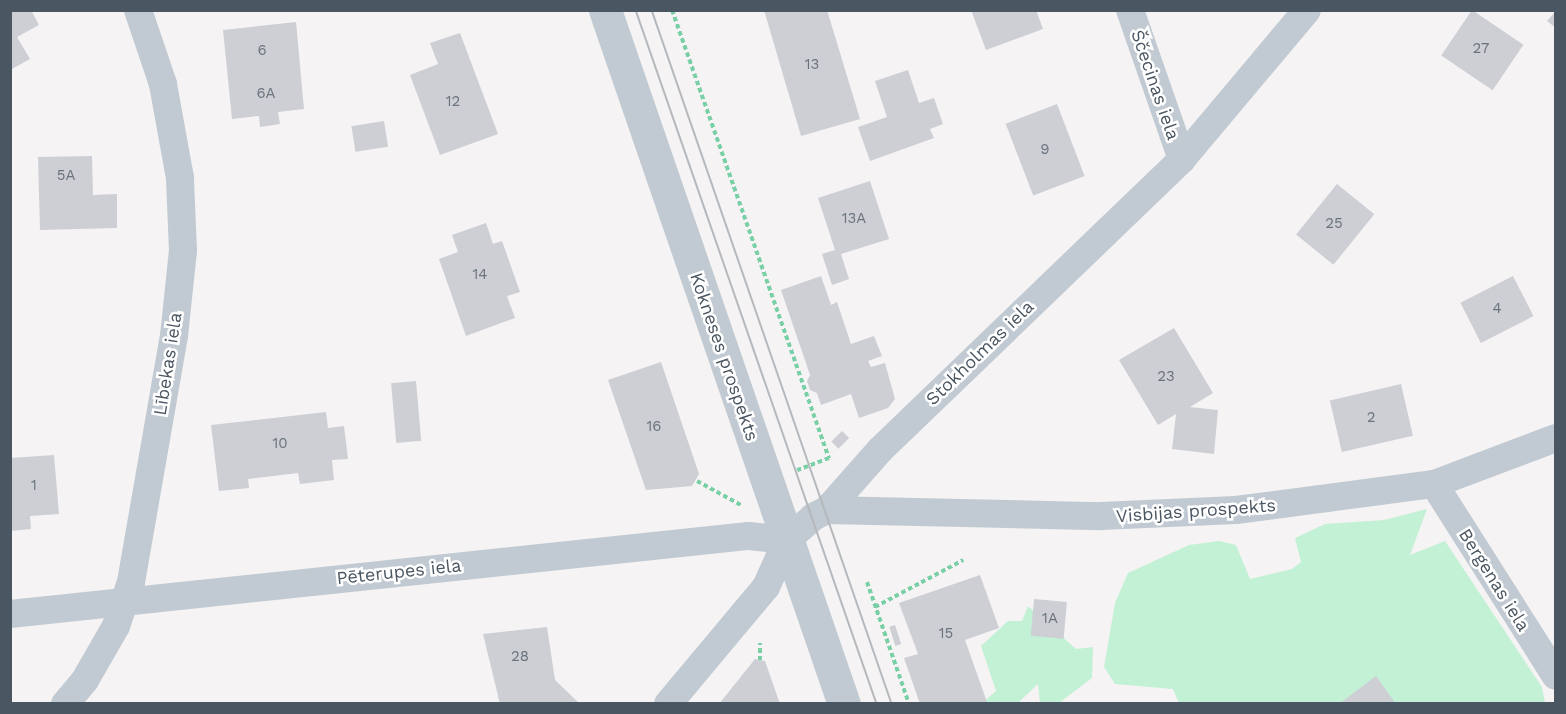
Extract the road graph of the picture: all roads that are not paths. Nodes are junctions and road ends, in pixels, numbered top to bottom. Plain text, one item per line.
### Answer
1 (138, 10) edge
2 (605, 10) edge
3 (1131, 10) edge
4 (1307, 10) edge
5 (1182, 159) junction
6 (1556, 438) edge
7 (1434, 484) junction
8 (827, 510) junction
9 (787, 540) junction
10 (124, 601) junction
11 (10, 614) edge
12 (1556, 676) edge
13 (65, 704) edge
14 (668, 704) edge
15 (844, 704) edge

1 - 10 street, Lībekas iela
2 - 9 street, Kokneses prospekts
3 - 5 street, Ščecinas iela
4 - 5 street, Stokholmas iela
5 - 8 street, Stokholmas iela
6 - 7 street, Visbijas prospekts
7 - 8 street, Visbijas prospekts
7 - 12 street, Bergenas iela
8 - 9 street, Stokholmas iela
9 - 10 street, Pēterupes iela
9 - 14 street, Stokholmas iela
9 - 15 street, Kokneses prospekts
10 - 11 street, Pēterupes iela
10 - 13 street, Lībekas iela

